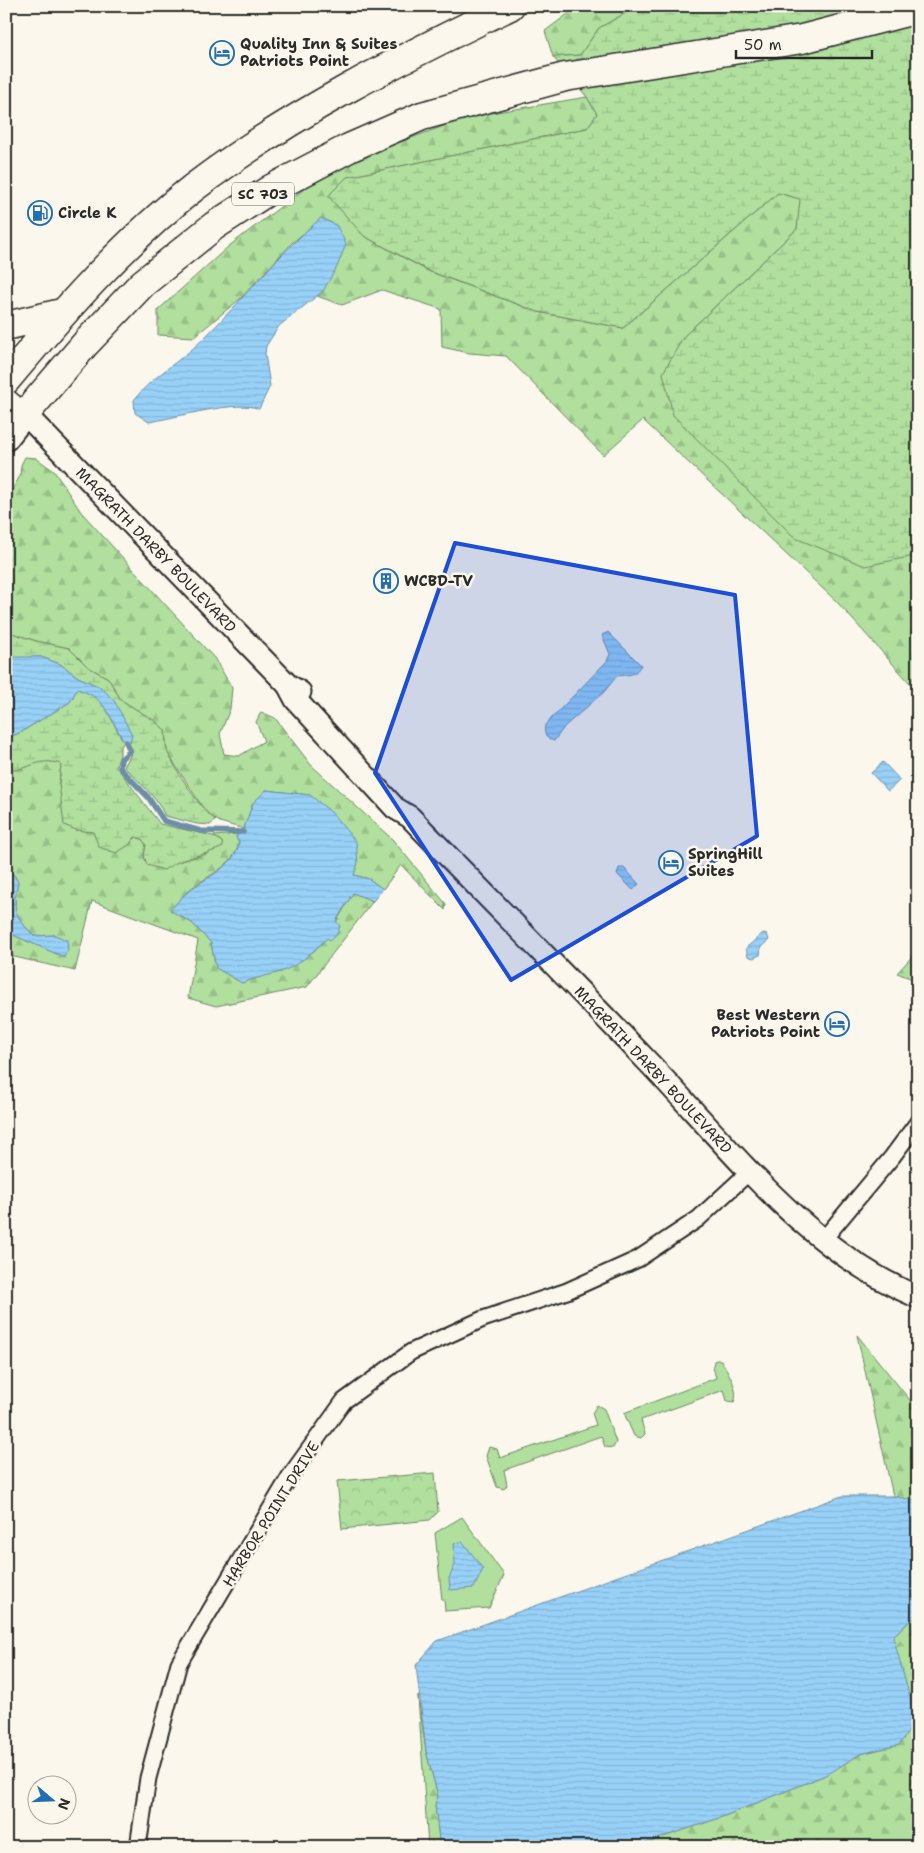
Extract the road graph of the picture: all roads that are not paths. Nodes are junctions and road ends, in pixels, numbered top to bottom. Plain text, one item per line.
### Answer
1 (510, 6) edge
2 (918, 10) edge
3 (61, 313) junction
4 (6, 326) edge
5 (6, 380) edge
6 (16, 406) edge
7 (6, 438) edge
8 (918, 1122) edge
9 (748, 1173) junction
10 (823, 1240) junction
11 (918, 1297) edge
12 (138, 1847) edge

1 - 3 highway, SC 703
2 - 6 highway, SC 703
3 - 4 highway
3 - 5 highway, SC 703
6 - 7 main road, SC 703
6 - 9 main road, MAGRATH DARBY BOULEVARD
8 - 10 street
9 - 10 main road, MAGRATH DARBY BOULEVARD
9 - 12 street, HARBOR POINT DRIVE
10 - 11 main road, MAGRATH DARBY BOULEVARD

